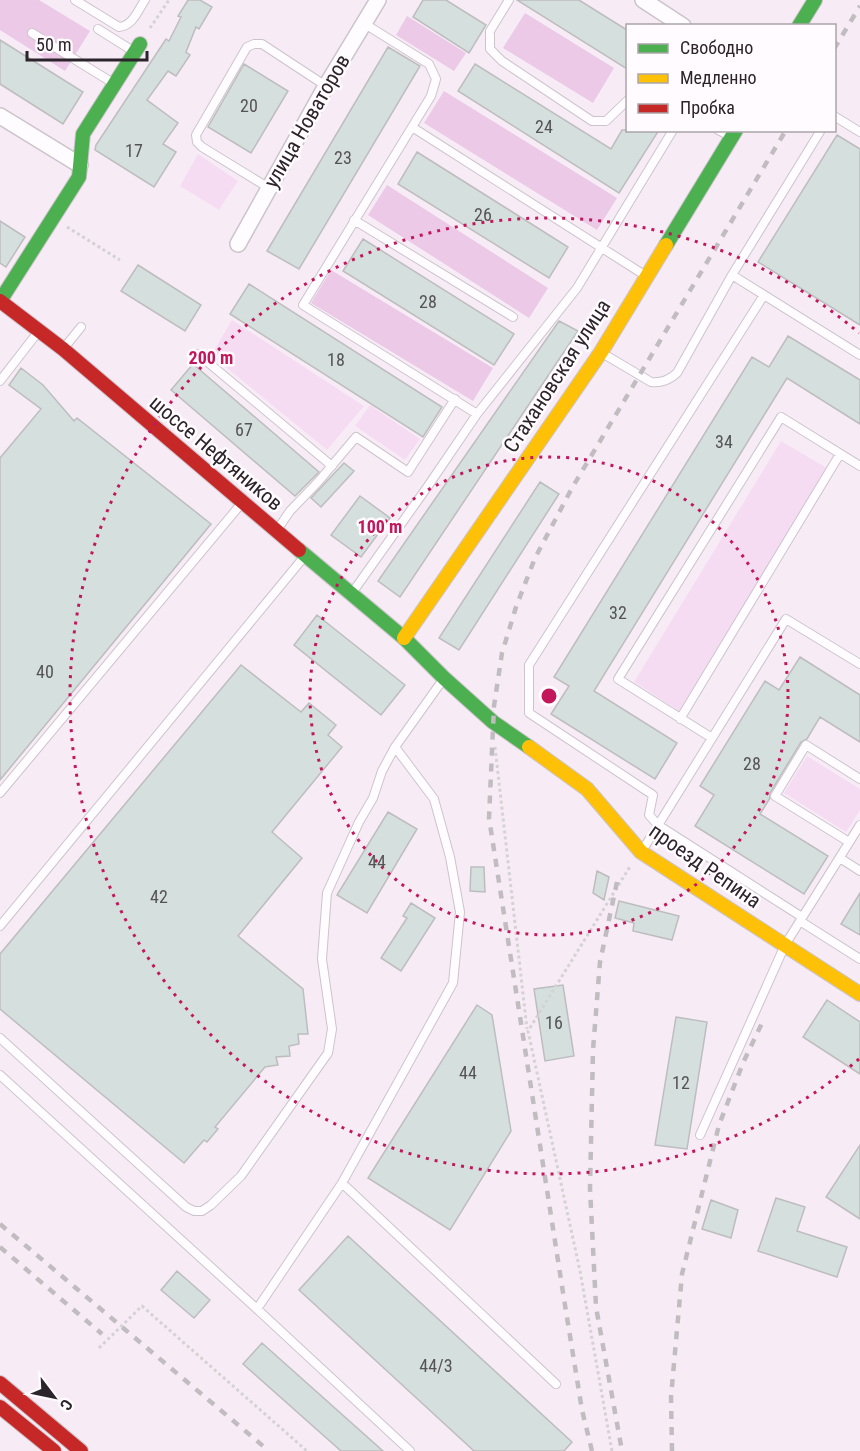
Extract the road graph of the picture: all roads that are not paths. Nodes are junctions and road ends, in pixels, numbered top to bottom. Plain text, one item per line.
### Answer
1 (75, 0) edge
2 (145, 0) edge
3 (378, 0) edge
4 (509, 0) edge
5 (643, 0) edge
6 (815, 0) edge
7 (365, 24) junction
8 (680, 24) edge
9 (800, 24) edge
10 (98, 29) dead end
11 (32, 33) dead end
12 (137, 48) joint
13 (114, 83) junction
14 (326, 86) junction
15 (626, 101) edge
16 (0, 116) edge
17 (836, 117) edge
18 (412, 127) junction
19 (672, 132) edge
20 (820, 132) edge
21 (860, 132) edge
22 (734, 134) edge
23 (80, 165) junction
24 (269, 188) junction
25 (354, 220) junction
26 (238, 244) dead end
27 (601, 248) junction
28 (732, 275) junction
29 (646, 276) junction
30 (764, 295) junction
31 (0, 301) edge
32 (513, 317) dead end
33 (81, 327) dead end
34 (39, 330) junction
35 (63, 349) junction
36 (601, 352) junction
37 (198, 354) dead end
38 (860, 355) edge
39 (0, 381) edge
40 (454, 399) junction
41 (477, 414) junction
42 (840, 454) junction
43 (332, 466) junction
44 (860, 466) edge
45 (242, 503) junction
46 (276, 531) junction
47 (305, 556) junction
48 (351, 594) junction
49 (404, 638) junction
50 (860, 664) edge
51 (444, 678) junction
52 (680, 719) junction
53 (712, 738) junction
54 (395, 747) junction
55 (860, 779) edge
56 (0, 793) edge
57 (658, 825) junction
58 (860, 825) edge
59 (849, 842) junction
60 (641, 852) junction
61 (840, 858) junction
62 (860, 871) edge
63 (801, 919) junction
64 (0, 926) edge
65 (785, 945) junction
66 (860, 959) edge
67 (860, 994) edge
68 (0, 1038) edge
69 (0, 1075) edge
70 (700, 1135) dead end
71 (342, 1183) junction
72 (257, 1310) junction
73 (0, 1383) edge
74 (556, 1384) dead end
75 (0, 1407) edge
76 (54, 1451) edge
77 (81, 1451) edge
78 (410, 1451) edge

1 - 2 lane
3 - 7 street, улица Новаторов
4 - 15 lane
5 - 8 street
6 - 9 street
7 - 14 street, улица Новаторов
7 - 18 lane
10 - 12 lane
11 - 13 lane
12 - 13 street
13 - 23 street
14 - 24 street, улица Новаторов
14 - 24 lane
16 - 23 street
17 - 21 lane
18 - 25 lane
18 - 27 lane
19 - 27 lane
20 - 28 lane
22 - 29 street, Стахановская улица
23 - 31 street
24 - 26 street, улица Новаторов
25 - 32 lane
25 - 40 lane
27 - 29 lane
27 - 41 lane
28 - 30 lane
28 - 36 lane
29 - 36 street, Стахановская улица
30 - 38 lane
30 - 57 lane
31 - 34 street, шоссе Нефтяников
33 - 35 lane
34 - 35 street, шоссе Нефтяников
34 - 39 lane
35 - 45 street, шоссе Нефтяников
36 - 49 street, Стахановская улица
37 - 43 lane
40 - 41 lane
40 - 43 lane
41 - 48 lane
42 - 44 lane
42 - 52 lane
42 - 52 lane
43 - 46 lane
45 - 46 street, шоссе Нефтяников
45 - 56 lane
46 - 47 street, шоссе Нефтяников
47 - 48 street, шоссе Нефтяников
47 - 64 lane
48 - 49 street, шоссе Нефтяников
49 - 51 street, проезд Репина
50 - 53 lane
51 - 54 lane
51 - 60 street, проезд Репина
52 - 53 lane
53 - 57 lane
54 - 68 lane
54 - 71 lane
55 - 59 lane
57 - 60 lane
57 - 63 lane
58 - 59 lane
59 - 61 lane
60 - 65 street, проезд Репина
61 - 62 lane
61 - 63 lane
63 - 65 lane
63 - 66 lane
65 - 67 street, проезд Репина
65 - 70 lane
69 - 72 lane
71 - 72 lane
71 - 74 lane
72 - 78 lane
73 - 77 street
75 - 76 street

